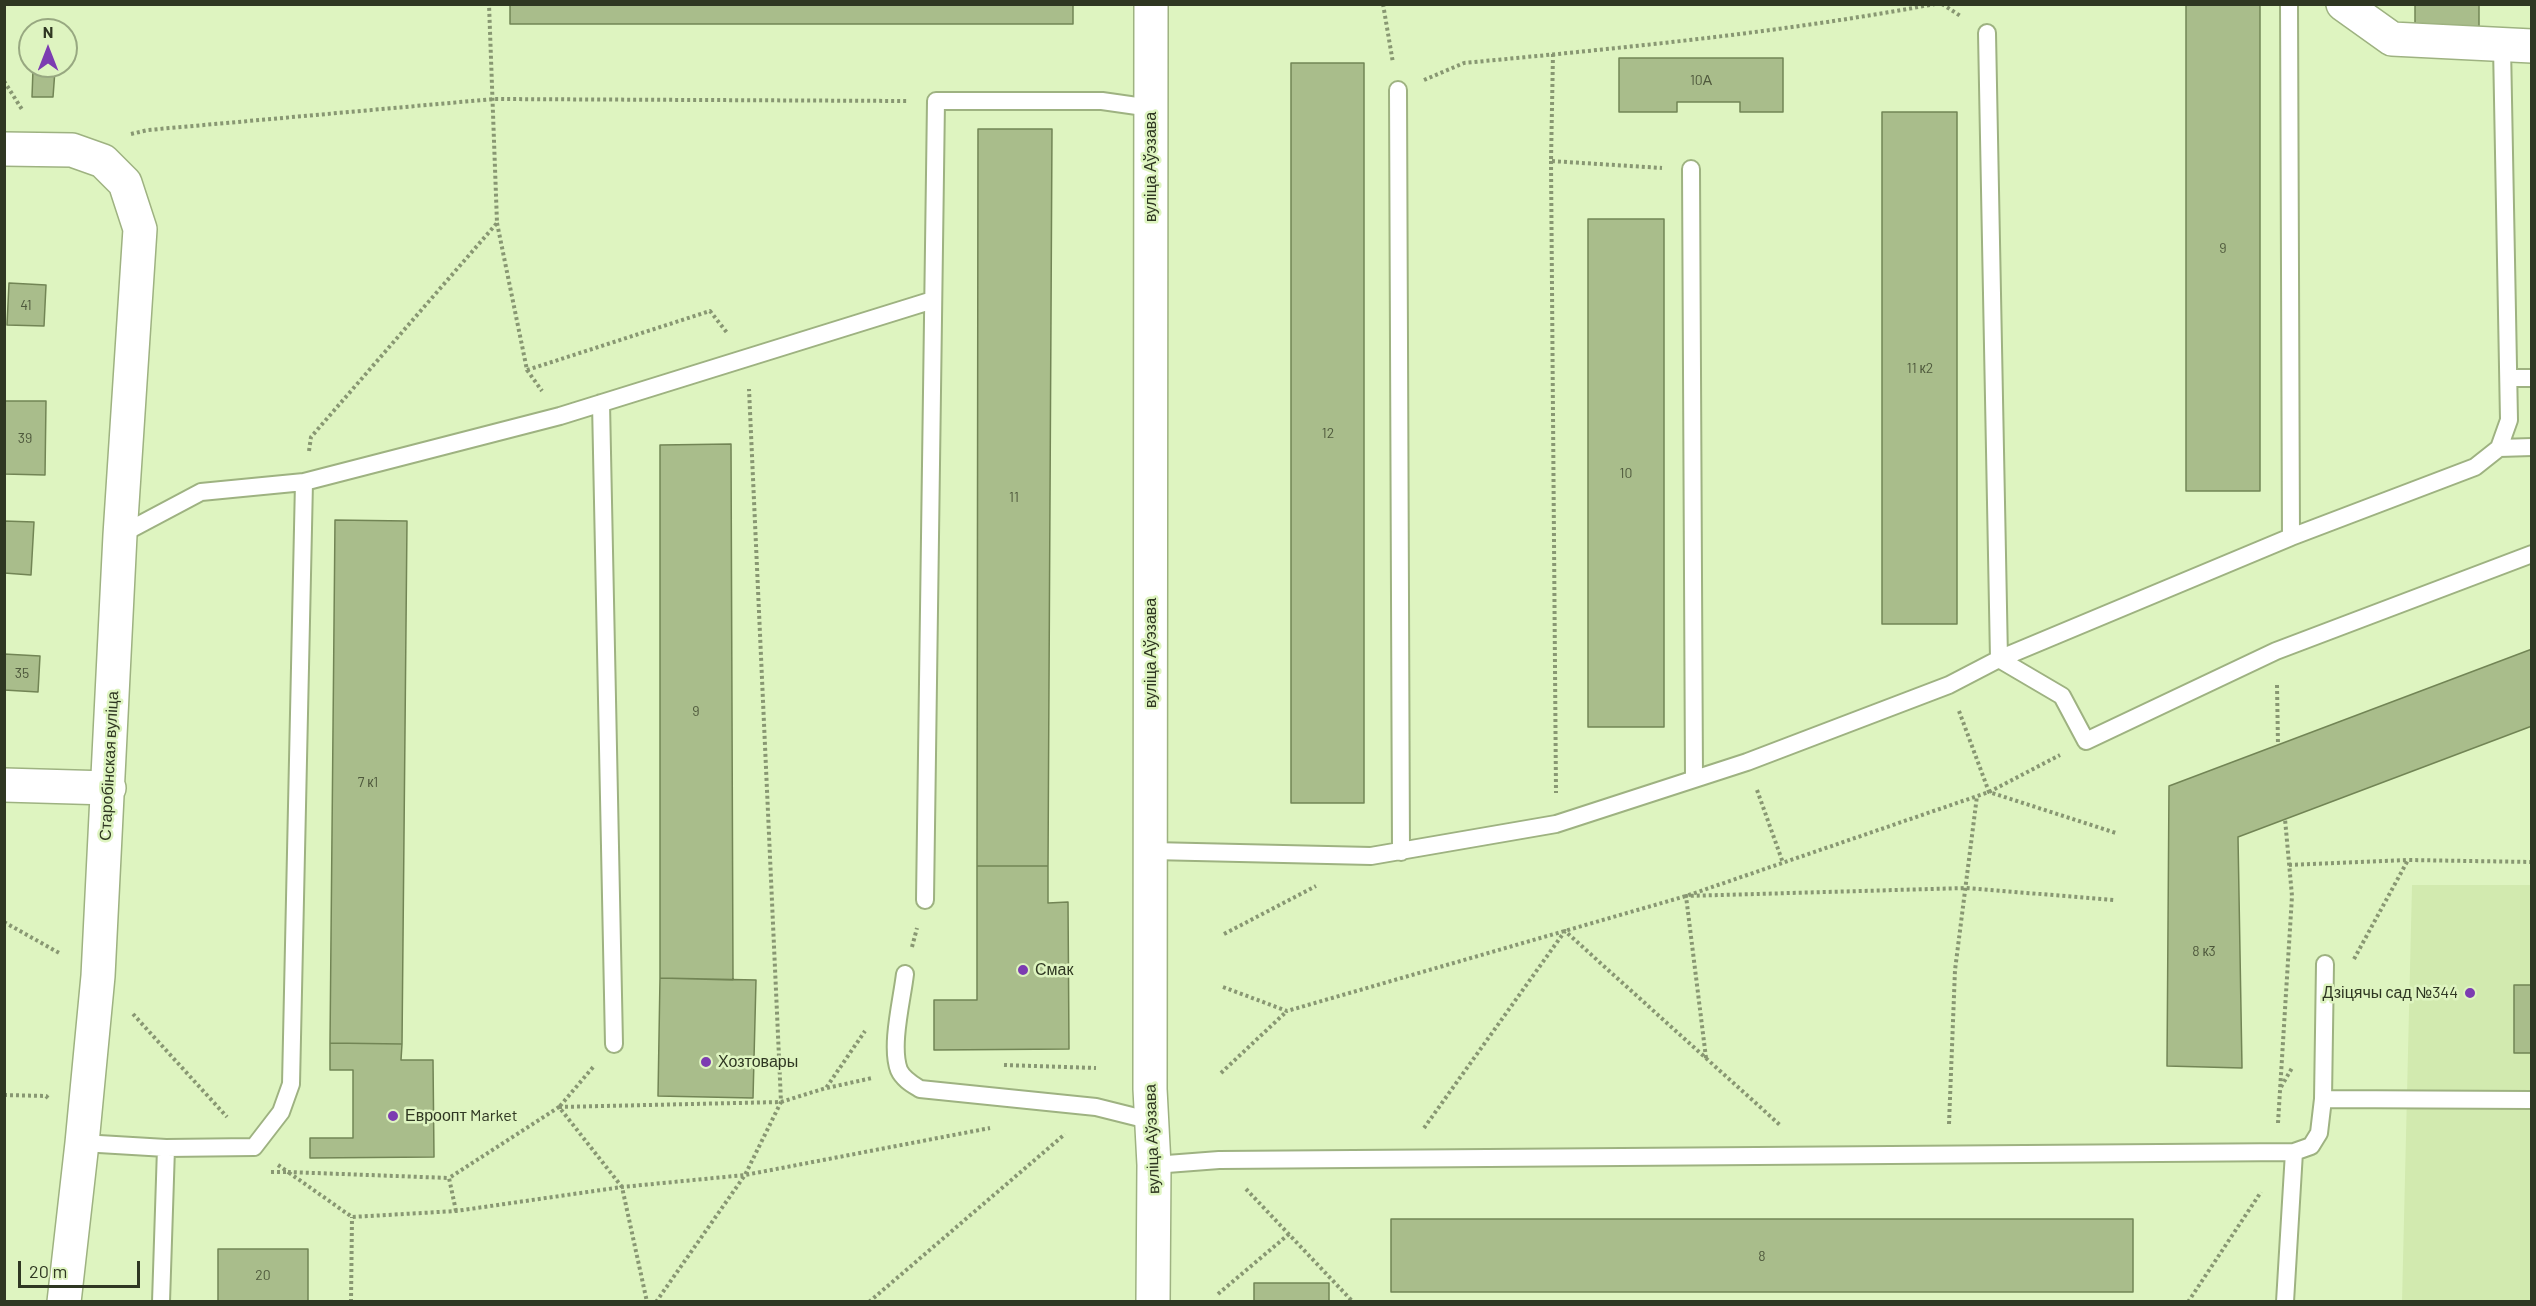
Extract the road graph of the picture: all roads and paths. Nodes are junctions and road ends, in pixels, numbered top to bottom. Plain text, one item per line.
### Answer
1 (489, 4) edge
2 (1151, 4) edge
3 (1383, 4) edge
4 (1935, 4) edge
5 (2289, 4) edge
6 (2343, 4) edge
7 (1987, 33) dead end
8 (2517, 46) edge
9 (1553, 54) junction
10 (1398, 90) junction
11 (494, 99) junction
12 (936, 101) junction
13 (1151, 108) junction
14 (4, 149) edge
15 (72, 150) junction
16 (1551, 161) junction
17 (1691, 169) joint
18 (497, 223) junction
19 (933, 300) junction
20 (747, 358) junction
21 (2509, 378) junction
22 (2532, 378) edge
23 (601, 403) junction
24 (2499, 447) junction
25 (2532, 447) edge
26 (304, 482) junction
27 (120, 535) junction
28 (2292, 537) junction
29 (2532, 554) edge
30 (2276, 651) junction
31 (2000, 659) junction
32 (1949, 685) junction
33 (2086, 741) junction
34 (2278, 745) dead end
35 (1747, 762) junction
36 (1694, 777) junction
37 (4, 785) edge
38 (109, 788) junction
39 (1989, 792) junction
40 (1977, 796) junction
41 (2285, 819) dead end
42 (1556, 824) junction
43 (2116, 833) dead end
44 (1152, 851) junction
45 (1401, 852) junction
46 (2408, 860) junction
47 (2532, 862) edge
48 (1783, 863) junction
49 (2289, 865) junction
50 (1318, 884) dead end
51 (1966, 888) junction
52 (1686, 896) junction
53 (925, 900) joint
54 (2114, 900) dead end
55 (4, 922) edge
56 (1565, 931) junction
57 (1224, 934) dead end
58 (2352, 963) dead end
59 (2325, 964) dead end
60 (904, 974) joint
61 (98, 976) junction
62 (1223, 987) dead end
63 (1287, 1011) junction
64 (2324, 1015) junction
65 (872, 1022) dead end
66 (614, 1044) joint
67 (1706, 1059) junction
68 (1221, 1073) dead end
69 (2280, 1088) junction
70 (4, 1095) edge
71 (2323, 1099) junction
72 (2532, 1100) edge
73 (781, 1102) junction
74 (560, 1107) junction
75 (1096, 1107) junction
76 (1152, 1121) junction
77 (991, 1128) dead end
78 (82, 1143) junction
79 (254, 1147) junction
80 (166, 1148) junction
81 (2276, 1152) junction
82 (2294, 1152) junction
83 (1814, 1155) junction
84 (1947, 1155) junction
85 (1402, 1159) junction
86 (1219, 1160) junction
87 (1154, 1165) junction
88 (265, 1172) dead end
89 (288, 1173) junction
90 (745, 1175) junction
91 (449, 1178) junction
92 (622, 1187) junction
93 (456, 1210) junction
94 (352, 1217) junction
95 (1289, 1234) junction
96 (1218, 1294) dead end
97 (64, 1302) edge
98 (161, 1302) edge
99 (351, 1302) edge
100 (647, 1302) edge
101 (656, 1302) edge
102 (869, 1302) edge
103 (1153, 1302) edge
104 (1353, 1302) edge
105 (2188, 1302) edge
106 (2285, 1302) edge

1 - 11 path
2 - 13 street, вуліца Аўэзава
3 - 10 path
4 - 9 path
5 - 28 lane
6 - 8 street
7 - 31 lane
8 - 21 lane
9 - 10 path
9 - 16 path
10 - 45 lane
11 - 12 path
11 - 15 path
11 - 18 path
12 - 13 lane
12 - 19 lane
13 - 44 street, вуліца Аўэзава
14 - 15 street
15 - 27 street, Старобінская вуліца
16 - 17 path
16 - 42 path
17 - 36 lane
18 - 20 path
18 - 26 path
19 - 20 lane
19 - 53 lane
20 - 23 lane
20 - 73 path
21 - 22 lane
21 - 24 lane
23 - 26 lane
23 - 66 lane
24 - 25 lane
24 - 28 lane
26 - 27 lane
26 - 79 lane
27 - 38 street, Старобінская вуліца
28 - 31 lane
29 - 30 lane
30 - 33 lane
30 - 34 path
31 - 32 lane
31 - 33 lane
32 - 35 lane
32 - 39 path
33 - 39 path
35 - 36 lane
35 - 48 path
36 - 42 lane
37 - 38 street
38 - 61 street, Старобінская вуліца
39 - 40 path
39 - 43 path
40 - 48 path
40 - 51 path
41 - 49 path
42 - 45 lane
44 - 45 lane
44 - 76 street, вуліца Аўэзава
46 - 47 path
46 - 49 path
46 - 58 path
48 - 52 path
49 - 69 path
50 - 57 path
51 - 52 path
51 - 54 path
51 - 84 path
52 - 56 path
52 - 67 path
53 - 60 path
55 - 61 path
56 - 63 path
56 - 67 path
56 - 85 path
59 - 64 lane
60 - 75 lane
61 - 78 street, Старобінская вуліца
61 - 79 path
62 - 63 path
63 - 68 path
64 - 69 path
64 - 71 lane
65 - 73 path
66 - 74 path
67 - 83 path
69 - 81 path
70 - 78 path
71 - 72 lane
71 - 82 lane
73 - 74 path
73 - 90 path
74 - 91 path
74 - 92 path
75 - 76 lane
75 - 102 path
76 - 87 street, вуліца Аўэзава
77 - 90 path
78 - 80 lane
78 - 97 street, Старобінская вуліца
79 - 80 lane
79 - 89 path
80 - 98 lane
81 - 82 lane
81 - 84 lane
81 - 105 path
82 - 106 lane
83 - 84 lane
83 - 85 lane
85 - 86 lane
86 - 87 lane
86 - 95 path
87 - 103 street, вуліца Аўэзава
88 - 89 path
89 - 91 path
89 - 94 path
90 - 92 path
90 - 101 path
91 - 93 path
92 - 93 path
92 - 100 path
93 - 94 path
94 - 99 path
95 - 96 path
95 - 104 path

